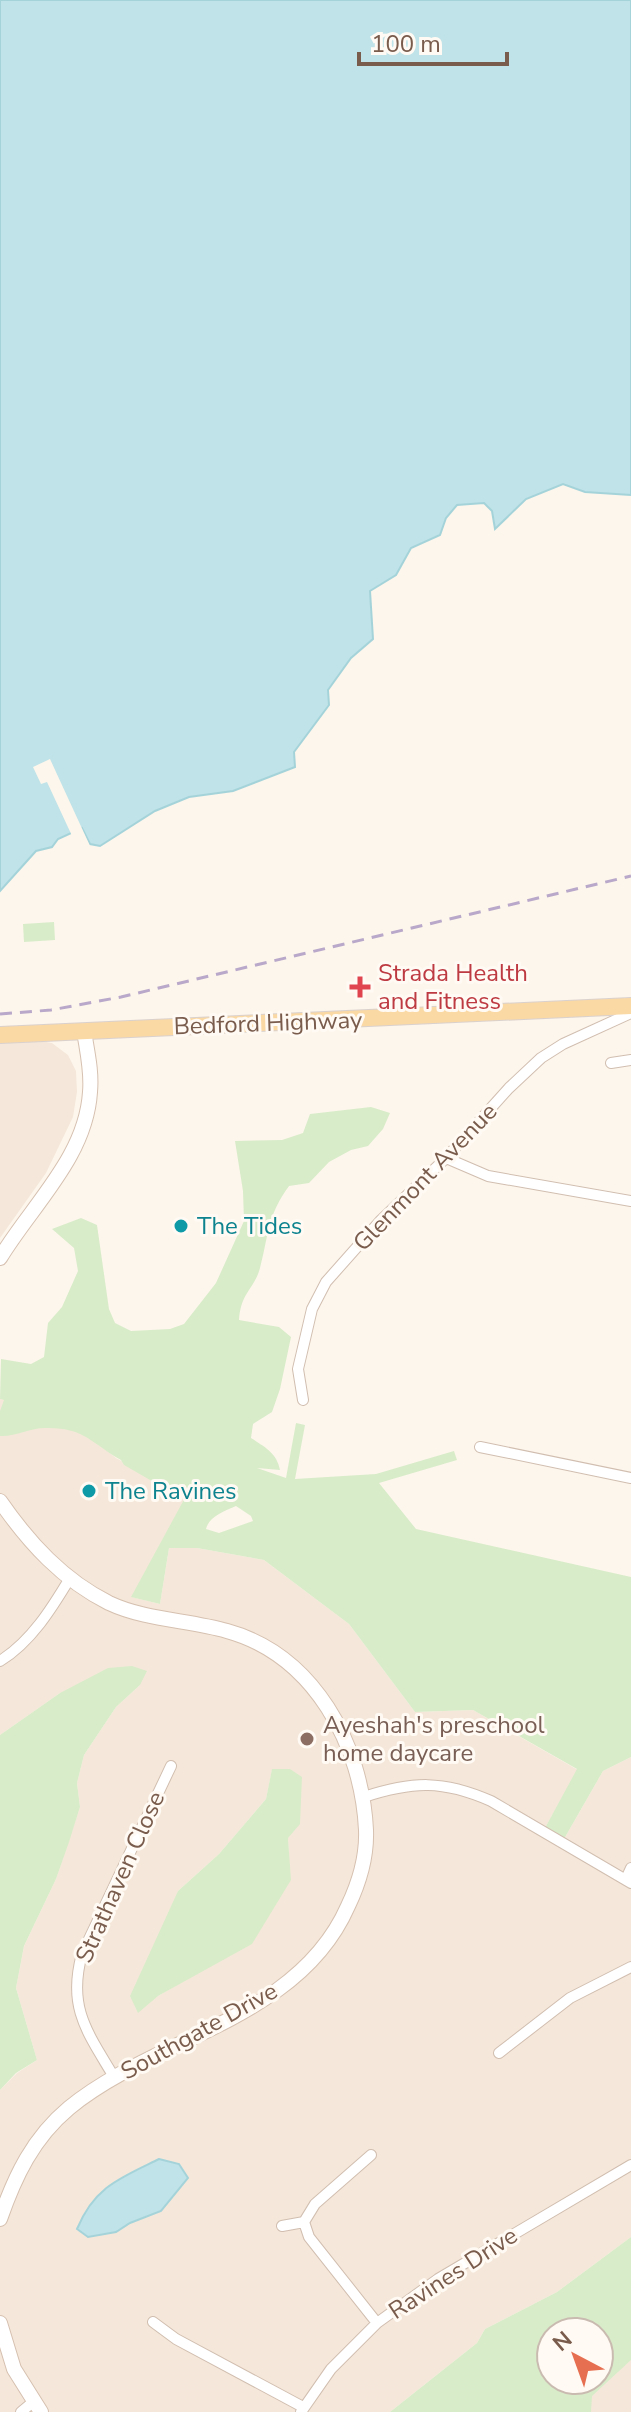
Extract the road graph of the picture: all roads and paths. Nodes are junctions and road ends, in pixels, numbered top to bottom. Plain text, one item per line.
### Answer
1 (631, 1006) edge
2 (631, 1013) edge
3 (84, 1031) junction
4 (59, 1033) junction
5 (0, 1035) edge
6 (631, 1060) edge
7 (611, 1063) dead end
8 (90, 1069) junction
9 (446, 1158) junction
10 (631, 1201) edge
11 (0, 1258) edge
12 (303, 1400) dead end
13 (480, 1447) dead end
14 (631, 1478) edge
15 (0, 1501) edge
16 (70, 1578) junction
17 (0, 1661) edge
18 (171, 1766) dead end
19 (364, 1797) junction
20 (631, 1868) edge
21 (628, 1881) edge
22 (631, 1967) edge
23 (499, 2053) dead end
24 (114, 2077) junction
25 (371, 2155) dead end
26 (631, 2165) edge
27 (0, 2219) edge
28 (304, 2222) junction
29 (282, 2226) dead end
30 (153, 2322) dead end
31 (0, 2323) edge
32 (377, 2323) junction
33 (32, 2409) edge
34 (302, 2410) edge

1 - 3 main road, Bedford Highway
2 - 9 street, Glenmont Avenue
3 - 4 main road, Bedford Highway
3 - 8 street
4 - 5 main road, Bedford Highway
4 - 8 street
6 - 7 street
8 - 11 street
9 - 10 street
9 - 12 street, Glenmont Avenue
13 - 14 street
15 - 16 street, Southgate Drive
16 - 17 street
16 - 19 street, Southgate Drive
18 - 24 street, Strathaven Close
19 - 21 street
19 - 24 street, Southgate Drive
20 - 21 street
22 - 23 street
24 - 27 street, Southgate Drive
25 - 28 street
26 - 32 street, Ravines Drive
28 - 29 street
28 - 32 street
30 - 34 street
31 - 33 street
32 - 34 street, Ravines Drive

